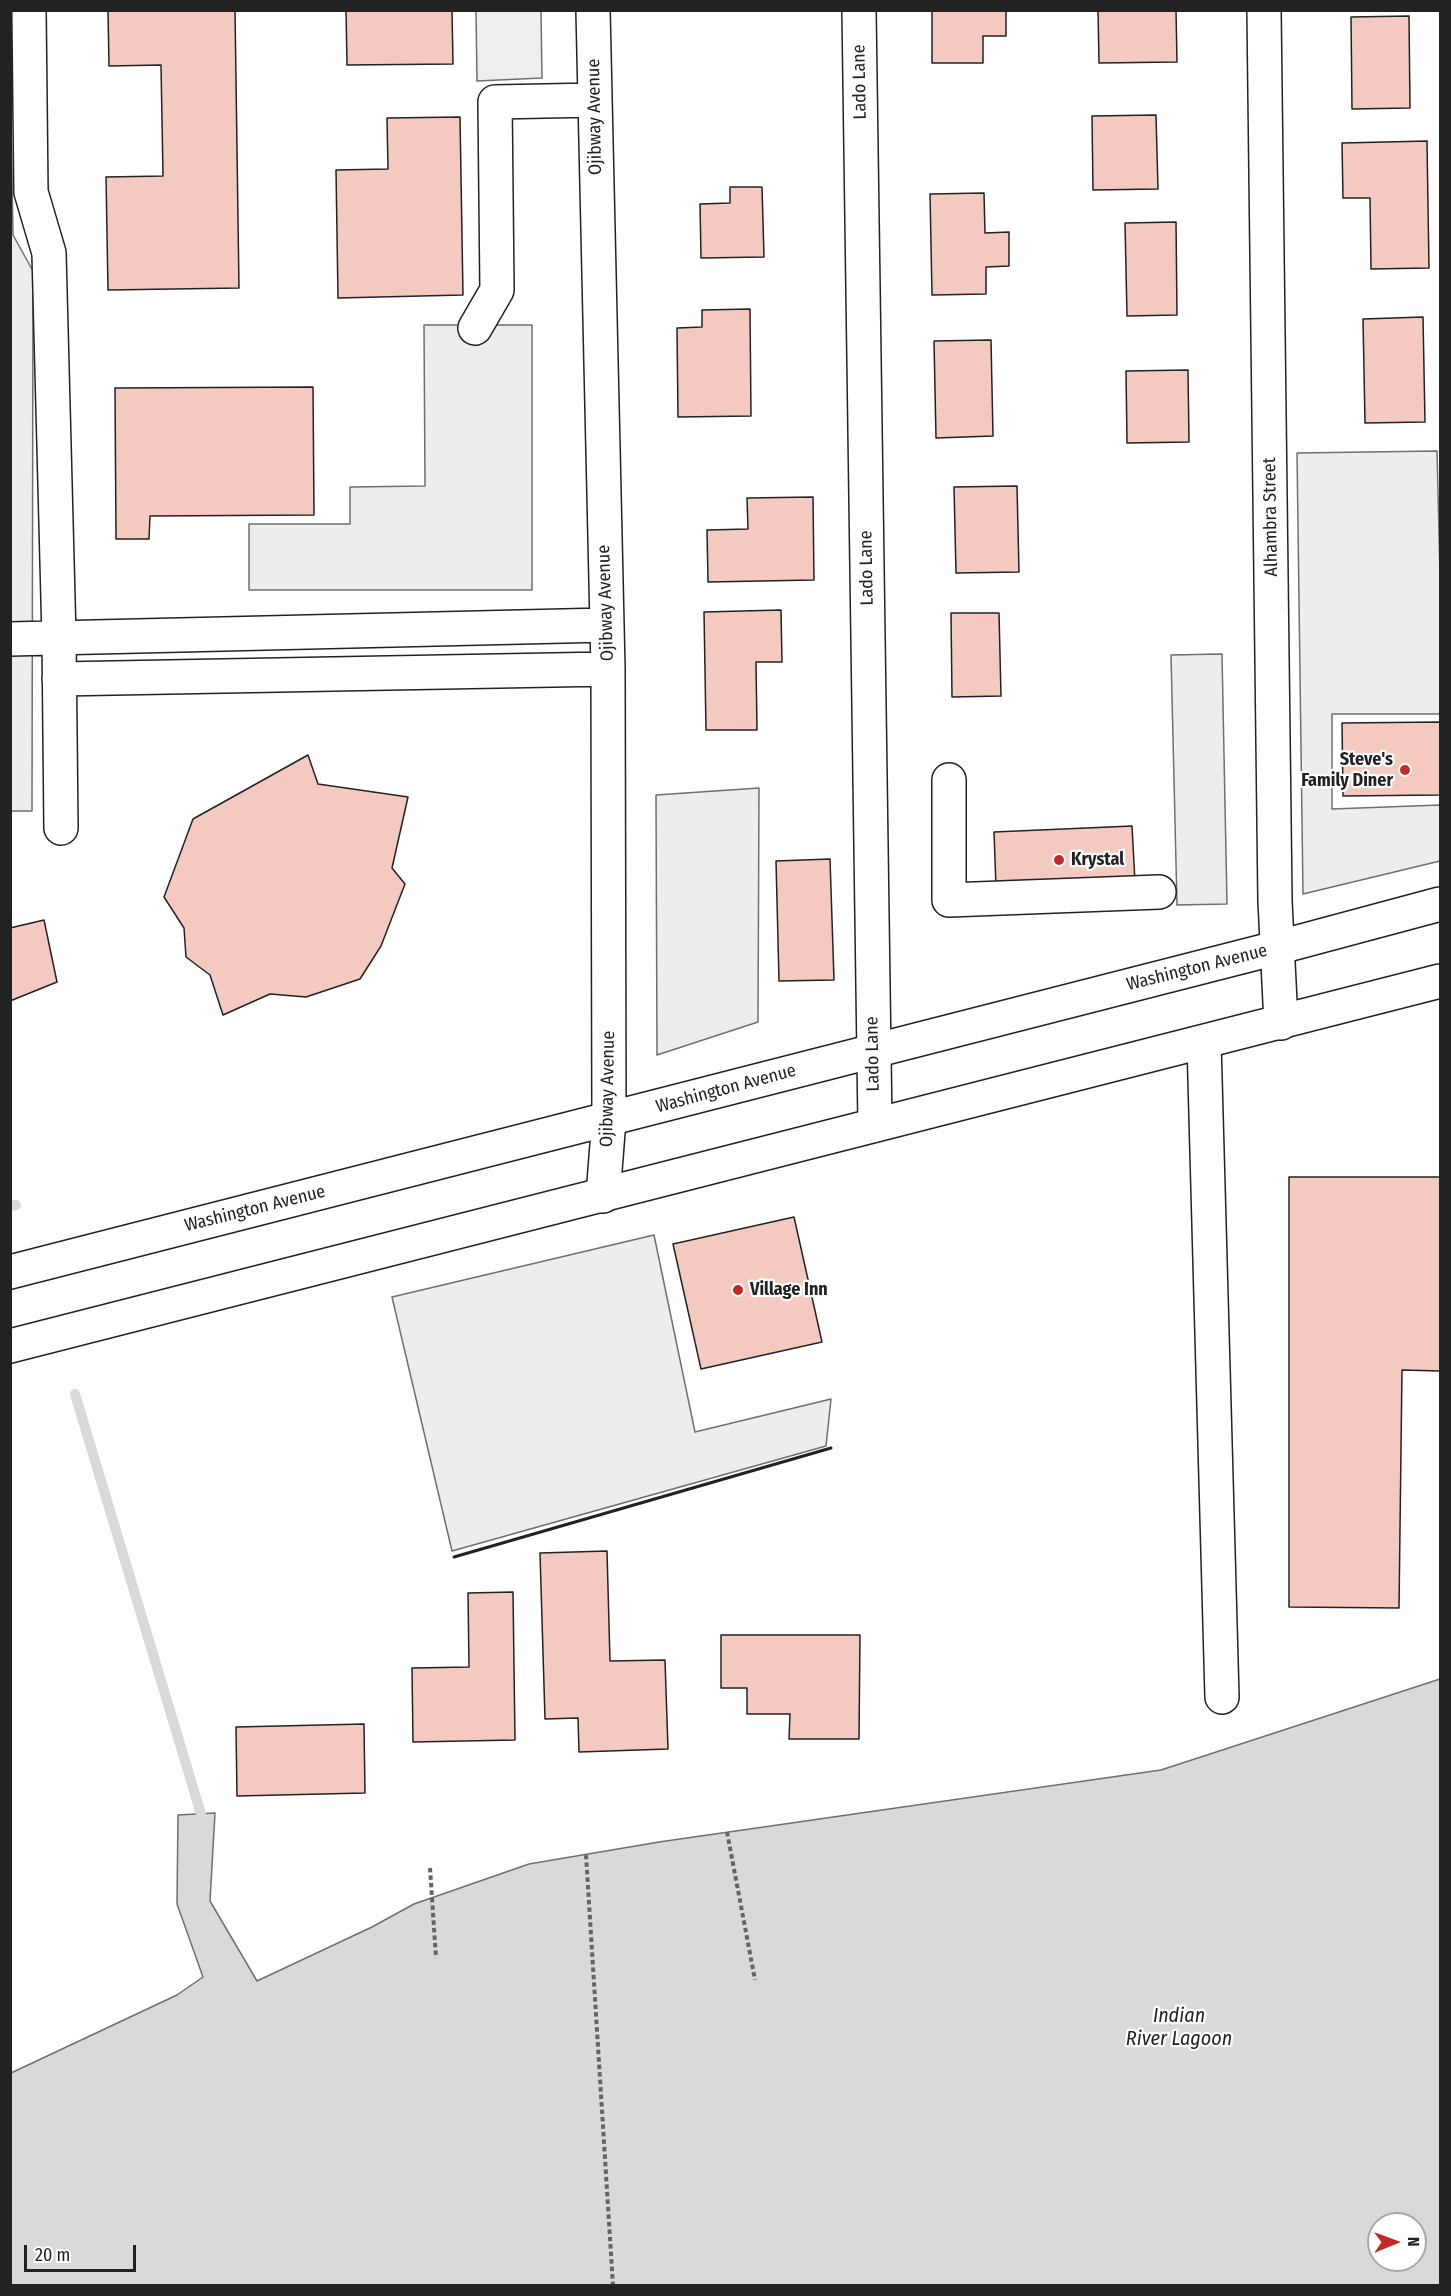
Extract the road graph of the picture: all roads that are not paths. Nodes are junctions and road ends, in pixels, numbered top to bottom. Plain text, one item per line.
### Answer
1 (29, 10) edge
2 (593, 10) edge
3 (859, 10) edge
4 (1264, 10) edge
5 (595, 100) junction
6 (475, 328) dead end
7 (606, 625) junction
8 (59, 638) junction
9 (10, 639) edge
10 (608, 669) junction
11 (59, 679) junction
12 (949, 780) dead end
13 (61, 828) dead end
14 (1160, 892) dead end
15 (1440, 904) edge
16 (1276, 948) junction
17 (1440, 981) edge
18 (1281, 1023) junction
19 (1204, 1042) junction
20 (873, 1050) junction
21 (609, 1119) junction
22 (875, 1125) junction
23 (603, 1196) junction
24 (10, 1272) edge
25 (10, 1346) edge
26 (1222, 1697) dead end

1 - 8 street
2 - 5 street, Ojibway Avenue
3 - 20 street, Lado Lane
4 - 16 street, Alhambra Street
5 - 6 street
5 - 7 street, Ojibway Avenue
7 - 8 street
7 - 10 street, Ojibway Avenue
8 - 9 street
8 - 11 street
10 - 11 street
10 - 21 street, Ojibway Avenue
11 - 13 street
12 - 14 street
15 - 16 street, Washington Avenue
16 - 18 street, Alhambra Street
16 - 20 street, Washington Avenue
17 - 18 street
18 - 19 street
19 - 22 street
19 - 26 street
20 - 21 street, Washington Avenue
20 - 22 street, Lado Lane
21 - 23 street, Ojibway Avenue
21 - 24 street, Washington Avenue
22 - 23 street
23 - 25 street

